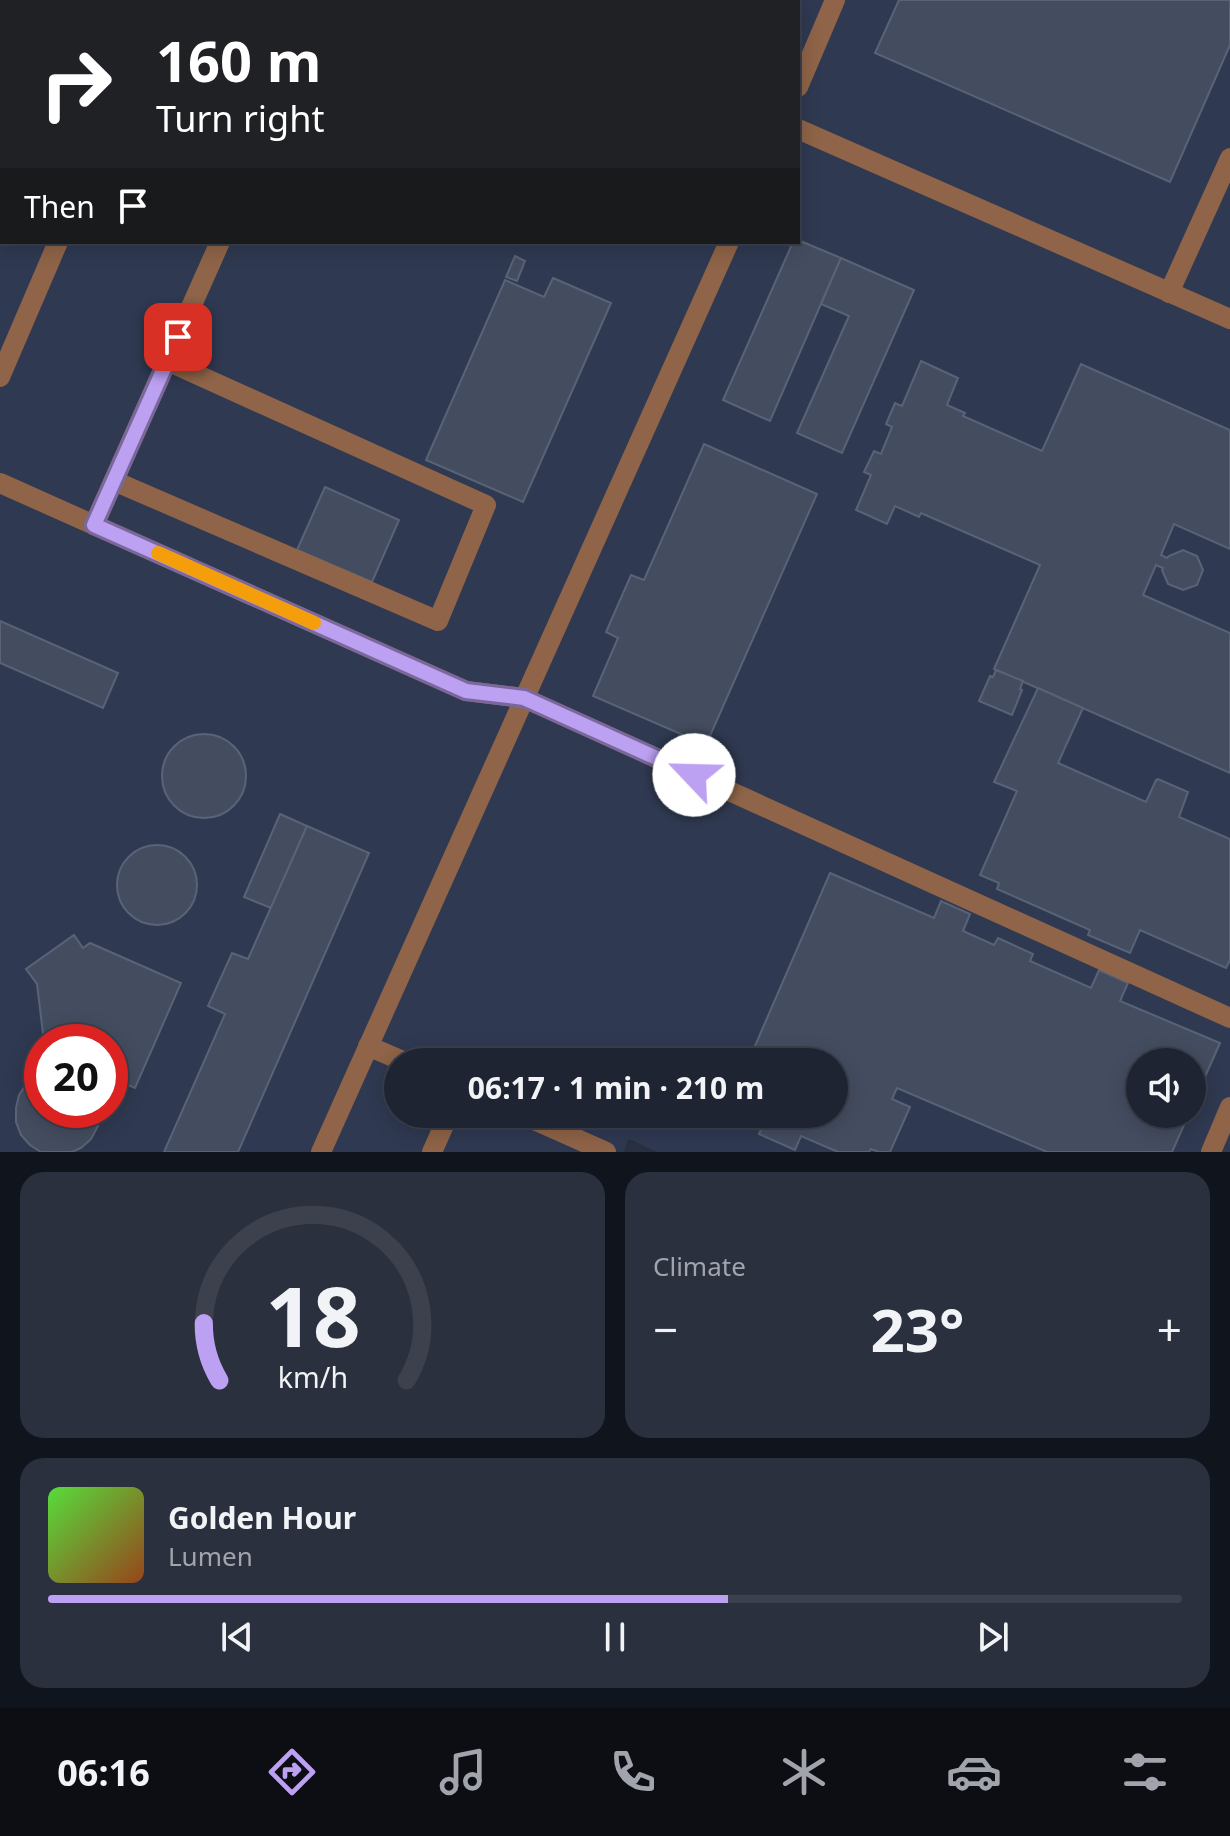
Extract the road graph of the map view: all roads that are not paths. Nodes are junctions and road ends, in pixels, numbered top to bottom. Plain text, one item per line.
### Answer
1 (835, 0) edge
2 (800, 82) edge
3 (800, 130) edge
4 (1230, 158) edge
5 (57, 244) edge
6 (219, 244) edge
7 (728, 244) edge
8 (1169, 293) junction
9 (1230, 319) edge
10 (167, 361) junction
11 (0, 377) edge
12 (114, 481) junction
13 (0, 483) edge
14 (94, 525) junction
15 (524, 698) junction
16 (1230, 1018) edge
17 (368, 1046) junction
18 (384, 1053) edge
19 (1230, 1107) edge
20 (443, 1128) edge
21 (551, 1128) edge
22 (598, 1150) edge
23 (321, 1152) edge
24 (432, 1152) edge
25 (1211, 1152) edge

1 - 2 lane
3 - 8 lane
4 - 8 lane
5 - 11 lane
6 - 10 lane
7 - 15 lane
8 - 9 lane
10 - 12 lane
10 - 12 lane
12 - 14 lane
13 - 14 lane
14 - 15 lane
15 - 16 lane
15 - 17 lane
17 - 18 lane
17 - 23 lane
19 - 25 lane
20 - 24 lane
21 - 22 lane

